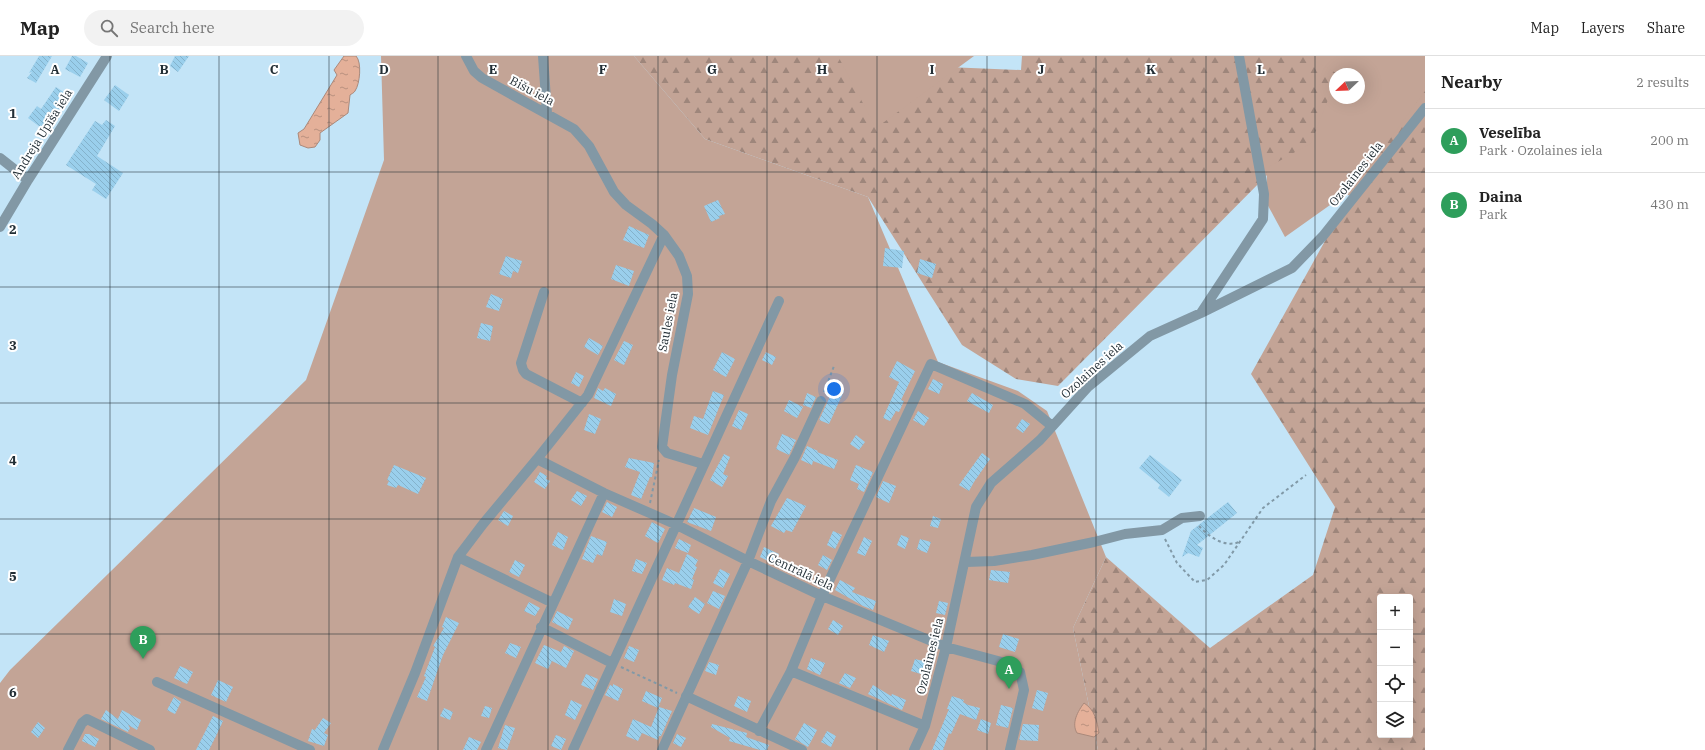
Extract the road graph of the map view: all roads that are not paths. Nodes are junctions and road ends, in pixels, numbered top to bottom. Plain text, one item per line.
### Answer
1 (107, 56) edge
2 (466, 56) edge
3 (543, 56) edge
4 (1238, 56) edge
5 (1425, 108) edge
6 (547, 113) junction
7 (574, 129) joint
8 (0, 158) edge
9 (28, 180) junction
10 (0, 227) edge
11 (664, 235) junction
12 (544, 292) dead end
13 (779, 301) dead end
14 (1201, 313) junction
15 (821, 401) road end
16 (582, 403) junction
17 (1052, 426) junction
18 (537, 460) junction
19 (703, 464) junction
20 (604, 493) junction
21 (1196, 516) road end
22 (677, 525) junction
23 (458, 557) junction
24 (748, 561) junction
25 (966, 562) junction
26 (822, 596) junction
27 (553, 603) junction
28 (541, 627) junction
29 (946, 647) junction
30 (612, 663) junction
31 (791, 671) junction
32 (157, 682) dead end
33 (686, 696) junction
34 (925, 726) junction
35 (759, 730) junction
36 (68, 750) edge
37 (150, 750) edge
38 (310, 750) edge
39 (383, 750) edge
40 (486, 750) edge
41 (573, 750) edge
42 (662, 750) edge
43 (802, 750) edge
44 (914, 750) edge
45 (1010, 750) edge

1 - 9 street, Andreja Upīša iela
2 - 6 street, Bišu iela
3 - 6 street
4 - 14 street
5 - 14 street, Ozolaines iela
6 - 7 street, Bišu iela
7 - 11 street, Saules iela
8 - 9 street
9 - 10 street, Andreja Upīša iela
11 - 16 street
11 - 19 street, Saules iela
12 - 16 street
13 - 19 street
14 - 17 street, Ozolaines iela
15 - 24 street
16 - 18 street
17 - 25 street, Ozolaines iela
17 - 26 street
18 - 20 street, Centrālā iela
18 - 23 street
19 - 22 street
20 - 22 street, Centrālā iela
20 - 27 street
21 - 25 street
22 - 24 street, Centrālā iela
22 - 30 street
23 - 27 street
23 - 39 street
24 - 26 street, Centrālā iela
24 - 33 street
25 - 29 street, Ozolaines iela
26 - 29 street, Centrālā iela
26 - 31 street
27 - 28 street
28 - 30 street
28 - 40 street
29 - 34 street, Ozolaines iela
29 - 45 street, Centrālā iela
30 - 41 street
31 - 34 street
31 - 35 street
32 - 38 street
33 - 35 street
33 - 42 street
34 - 44 street, Ozolaines iela
35 - 43 street
36 - 37 street

